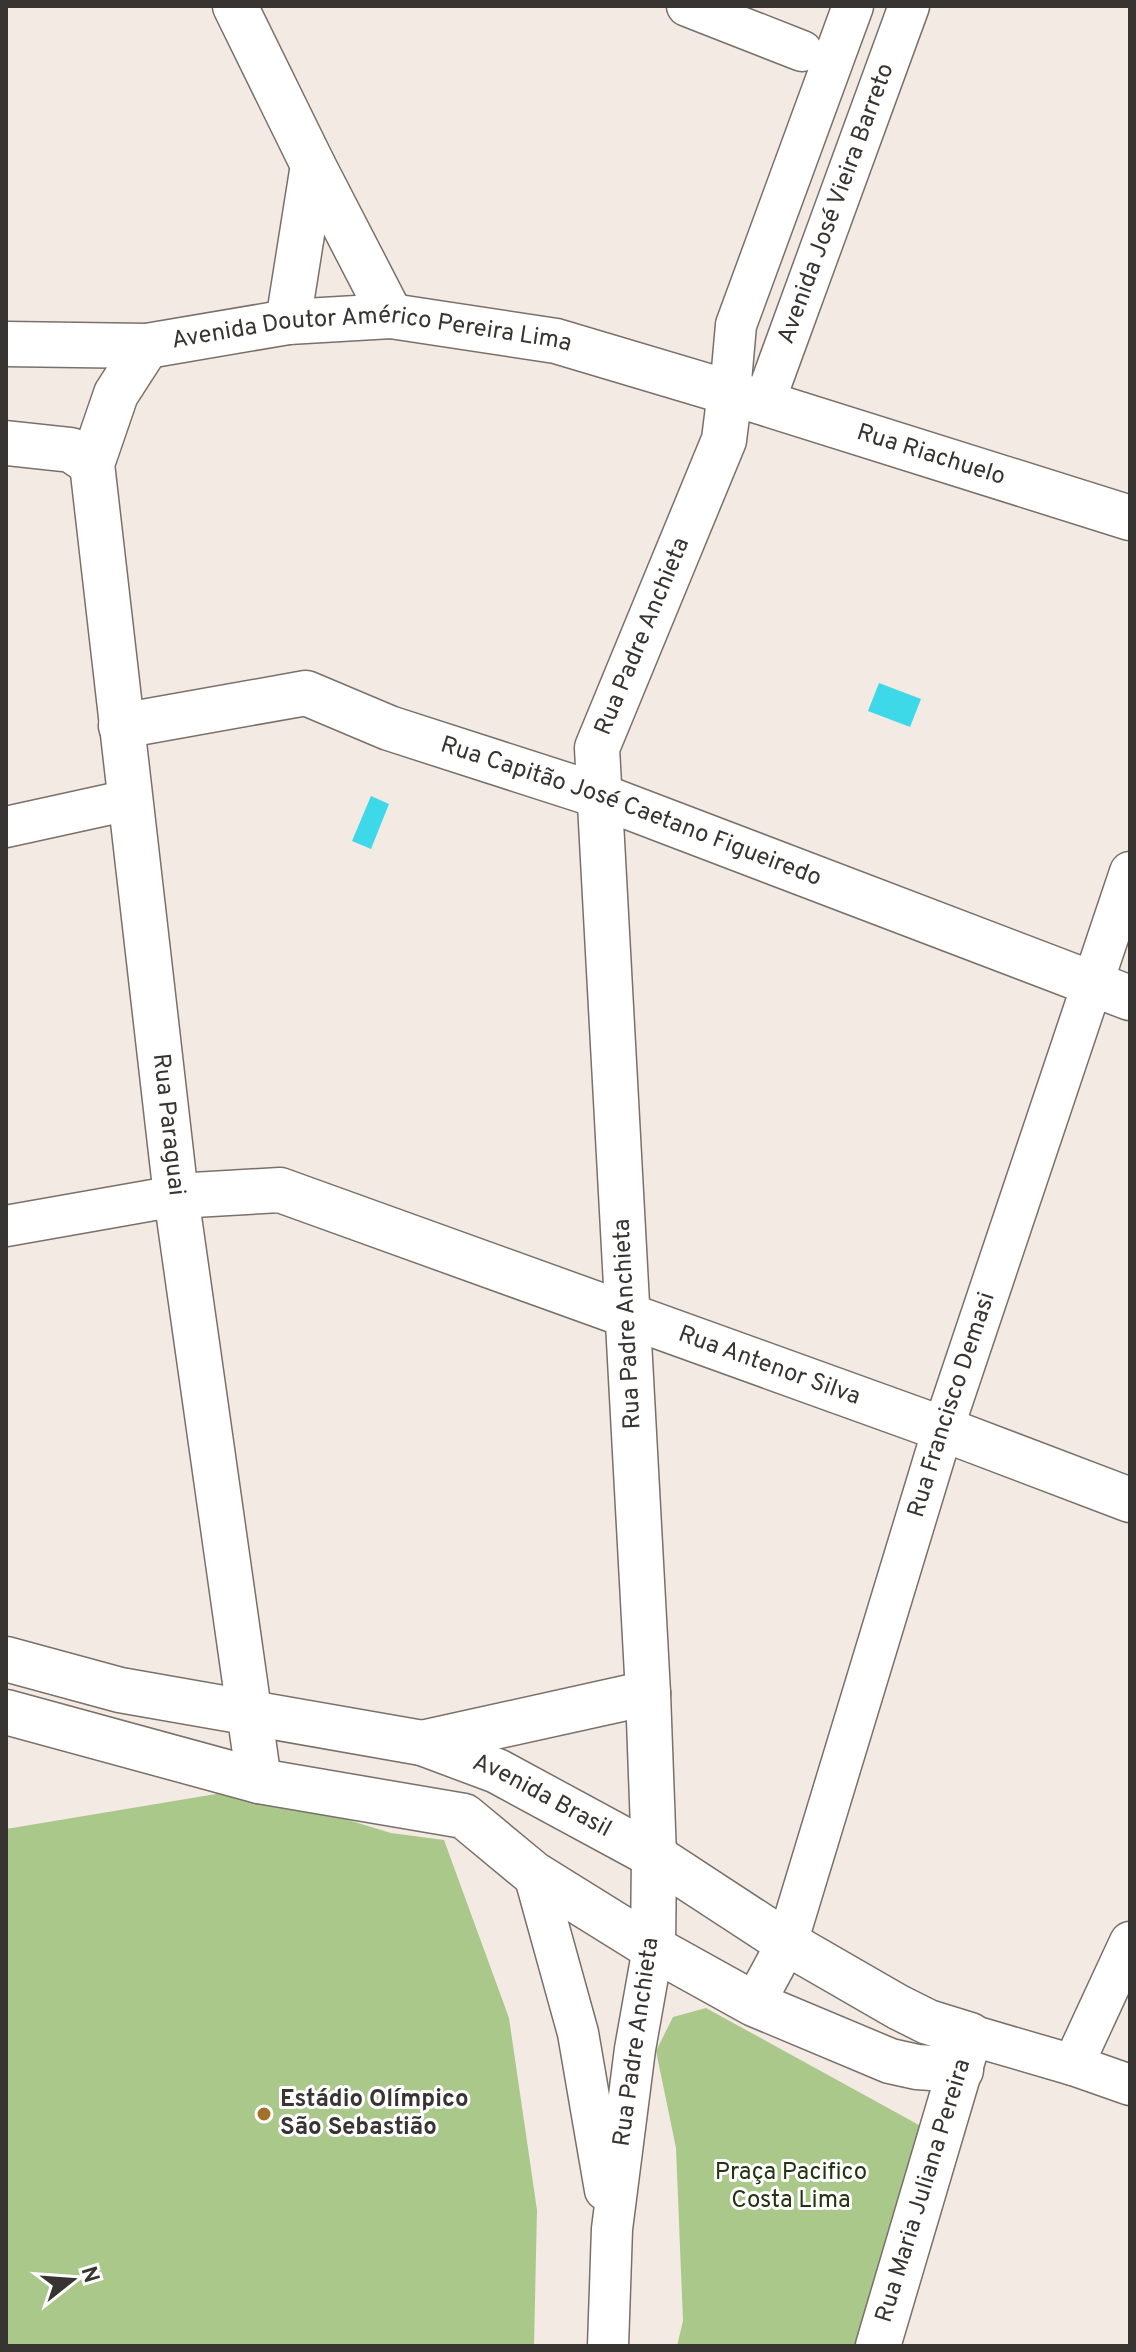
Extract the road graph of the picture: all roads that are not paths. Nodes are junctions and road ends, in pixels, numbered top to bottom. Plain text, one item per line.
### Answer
1 (235, 6) edge
2 (687, 6) edge
3 (853, 6) edge
4 (909, 6) edge
5 (802, 51) dead end
6 (313, 165) junction
7 (391, 316) junction
8 (288, 322) junction
9 (6, 344) edge
10 (147, 346) junction
11 (747, 398) junction
12 (6, 443) edge
13 (92, 464) junction
14 (1130, 518) edge
15 (121, 726) junction
16 (600, 796) junction
17 (129, 800) junction
18 (6, 827) edge
19 (1130, 872) edge
20 (1111, 991) edge
21 (176, 1196) junction
22 (6, 1226) edge
23 (627, 1315) junction
24 (943, 1429) junction
25 (1130, 1500) edge
26 (6, 1659) edge
27 (648, 1693) junction
28 (6, 1712) edge
29 (250, 1712) junction
30 (422, 1743) junction
31 (259, 1781) junction
32 (654, 1856) junction
33 (534, 1874) junction
34 (1130, 1942) edge
35 (787, 1943) junction
36 (653, 1948) junction
37 (754, 2004) junction
38 (966, 2052) junction
39 (1073, 2065) junction
40 (1130, 2085) edge
41 (612, 2229) junction
42 (608, 2346) edge
43 (878, 2346) edge

1 - 6 main road
2 - 5 street
3 - 11 street
4 - 11 street, Avenida José Vieira Barreto
6 - 7 main road
6 - 8 main road
7 - 8 main road, Avenida Doutor Américo Pereira Lima
7 - 11 main road, Avenida Doutor Américo Pereira Lima
8 - 10 main road, Avenida Doutor Américo Pereira Lima
9 - 10 main road, Avenida Doutor Américo Pereira Lima
10 - 13 main road, Rua Paraguai
11 - 14 main road, Rua Riachuelo
11 - 16 main road, Rua Padre Anchieta
12 - 13 main road
13 - 15 main road, Rua Paraguai
15 - 16 main road, Rua Capitão José Caetano Figueiredo
15 - 17 main road, Rua Paraguai
16 - 20 main road, Rua Capitão José Caetano Figueiredo
16 - 23 main road, Rua Padre Anchieta
17 - 18 street
17 - 21 main road, Rua Paraguai
19 - 20 street, Rua Francisco Demasi
20 - 24 street, Rua Francisco Demasi
21 - 22 street
21 - 23 main road, Rua Antenor Silva
21 - 29 main road, Rua Paraguai
23 - 24 main road, Rua Antenor Silva
23 - 27 main road, Rua Padre Anchieta
24 - 25 main road, Rua Antenor Silva
24 - 35 street, Rua Francisco Demasi
26 - 29 main road, Avenida Brasil
27 - 30 main road
27 - 32 main road, Rua Padre Anchieta
28 - 31 main road
29 - 30 main road, Avenida Brasil
29 - 31 main road, Rua Paraguai
30 - 32 main road, Avenida Brasil
31 - 33 main road
32 - 35 main road, Avenida Brasil
32 - 36 main road, Rua Padre Anchieta
33 - 36 main road
33 - 41 street, Rua Padre Anchieta
34 - 39 street
35 - 37 street, Rua Francisco Demasi
35 - 38 main road, Avenida Brasil
36 - 37 main road
36 - 41 street, Rua Padre Anchieta
37 - 38 main road
38 - 39 street
38 - 43 main road, Rua Maria Juliana Pereira
39 - 40 street
41 - 42 street, Rua Padre Anchieta

